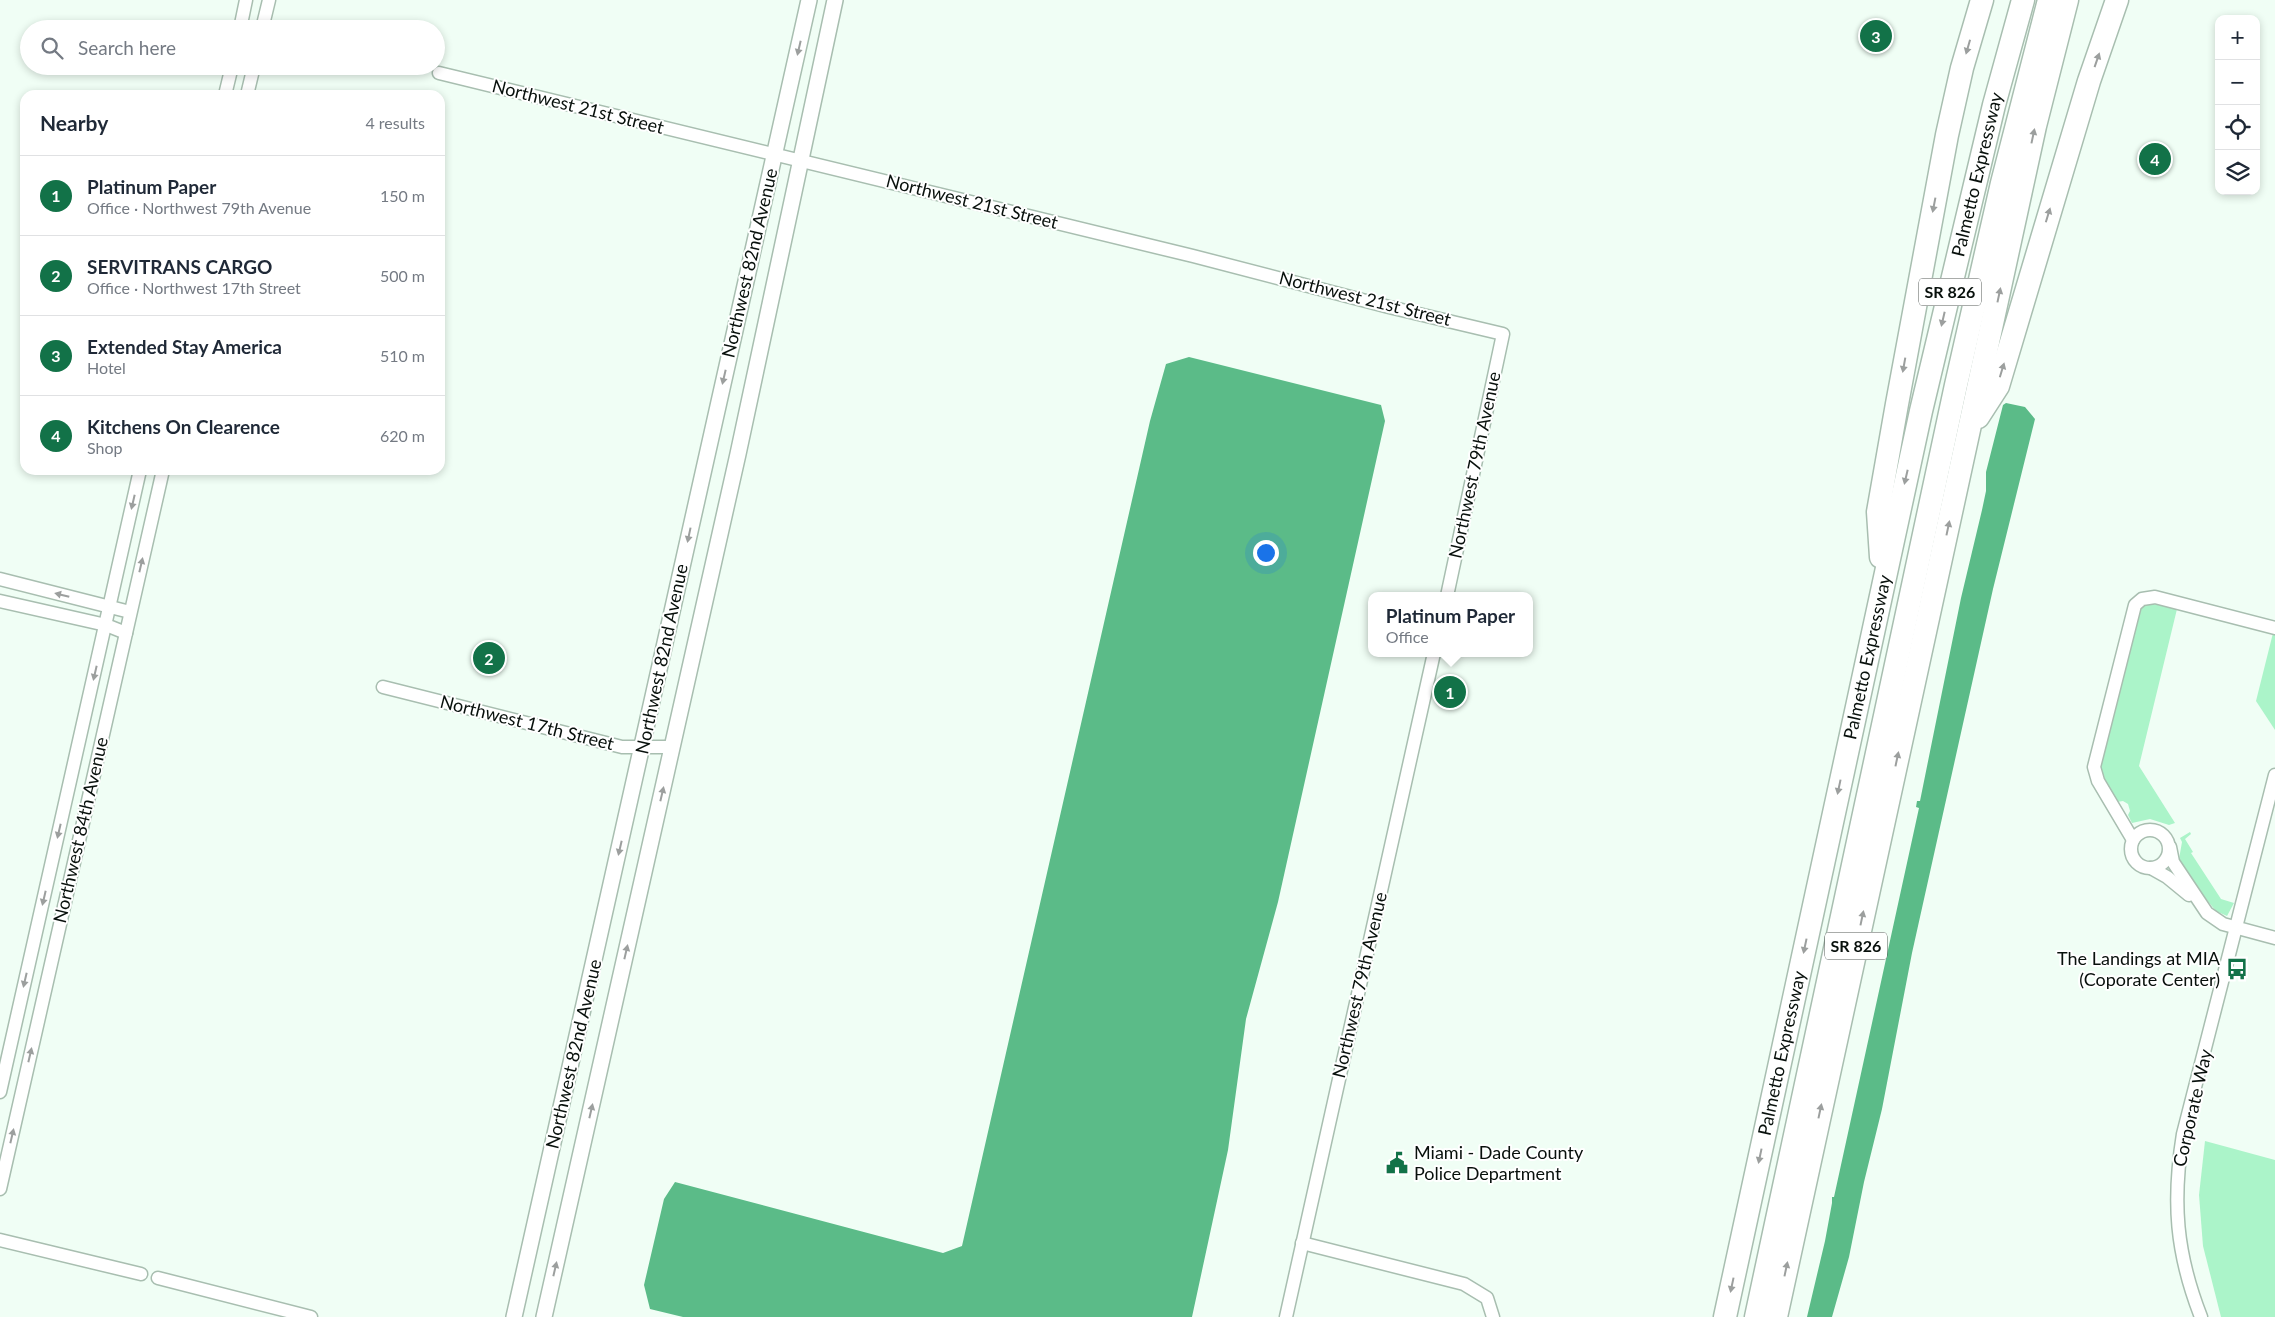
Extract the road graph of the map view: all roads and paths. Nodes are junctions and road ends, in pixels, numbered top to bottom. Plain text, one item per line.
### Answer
1 (246, 0) edge
2 (269, 0) edge
3 (809, 0) edge
4 (835, 0) edge
5 (1982, 0) edge
6 (2023, 0) edge
7 (2036, 0) edge
8 (2049, 0) edge
9 (2067, 0) edge
10 (2117, 0) edge
11 (242, 20) edge
12 (264, 20) edge
13 (445, 74) edge
14 (230, 75) edge
15 (252, 75) edge
16 (226, 90) edge
17 (248, 90) edge
18 (774, 154) junction
19 (802, 161) junction
20 (1503, 334) joint
21 (1970, 428) junction
22 (139, 475) edge
23 (161, 475) edge
24 (0, 580) edge
25 (1882, 585) junction
26 (1448, 592) edge
27 (0, 601) edge
28 (110, 607) junction
29 (130, 612) junction
30 (106, 625) junction
31 (2275, 628) edge
32 (126, 633) junction
33 (1433, 657) edge
34 (383, 687) dead end
35 (673, 747) junction
36 (643, 748) junction
37 (2275, 775) edge
38 (2133, 840) junction
39 (2170, 847) junction
40 (2151, 868) junction
41 (2201, 904) junction
42 (2237, 928) junction
43 (2275, 938) edge
44 (0, 1092) edge
45 (20, 1098) junction
46 (0, 1189) edge
47 (0, 1240) edge
48 (1302, 1243) junction
49 (141, 1274) dead end
50 (158, 1278) dead end
51 (311, 1317) edge
52 (514, 1317) edge
53 (544, 1317) edge
54 (1286, 1317) edge
55 (1493, 1317) edge
56 (1725, 1317) edge
57 (1744, 1317) edge
58 (1756, 1317) edge
59 (1776, 1317) edge
60 (2201, 1317) edge

1 - 11 street
2 - 12 street
3 -> 18 street, Northwest 82nd Avenue
4 - 19 street, Northwest 82nd Avenue
5 -> 25 highway
6 -> 25 highway, Palmetto Expressway / SR 826
7 - 57 highway
8 - 58 highway
21 -> 9 highway, SR 826
21 -> 10 highway
13 - 18 street, Northwest 21st Street
14 - 16 street
15 - 17 street
18 - 19 street, Northwest 21st Street
18 -> 36 street, Northwest 82nd Avenue
19 - 20 street, Northwest 21st Street
19 - 35 street, Northwest 82nd Avenue
20 - 26 street, Northwest 79th Avenue
59 -> 21 highway, SR 826
22 -> 28 street, Northwest 84th Avenue
29 -> 23 street, Northwest 84th Avenue
28 -> 24 street
25 -> 56 highway, Palmetto Expressway / SR 826
27 - 30 street
28 - 29 street
28 - 30 street, Northwest 84th Avenue
29 - 32 street, Northwest 84th Avenue
30 - 32 street
30 -> 44 street, Northwest 84th Avenue
31 - 38 street
45 -> 32 street, Northwest 84th Avenue
33 - 48 street, Northwest 79th Avenue
34 - 36 street, Northwest 17th Street
35 - 36 street, Northwest 17th Street
53 -> 35 street, Northwest 82nd Avenue
36 -> 52 street, Northwest 82nd Avenue
37 - 42 street, Corporate Way
38 - 39 street
38 - 40 street
39 - 40 street
39 - 41 street
40 - 41 street
41 - 42 street
42 - 43 street
42 - 60 street, Corporate Way
44 - 45 street
46 -> 45 street, Northwest 84th Avenue
47 - 49 street
48 - 54 street, Northwest 79th Avenue
48 - 55 street
50 - 51 street

